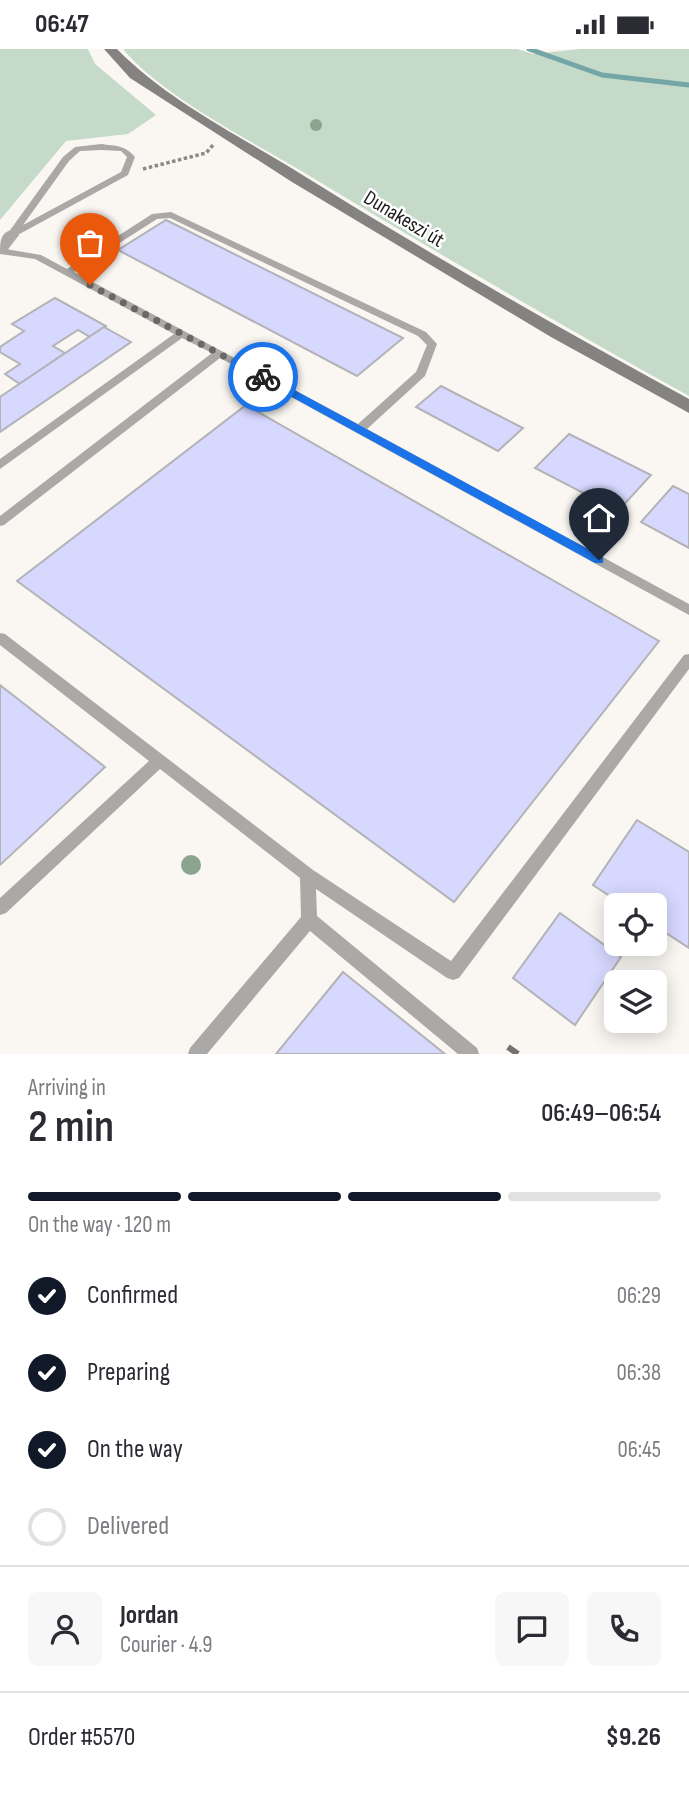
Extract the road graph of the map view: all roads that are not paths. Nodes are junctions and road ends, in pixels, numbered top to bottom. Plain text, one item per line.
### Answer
1 (110, 49) edge
2 (11, 235) junction
3 (0, 250) edge
4 (67, 273) junction
5 (183, 333) junction
6 (219, 353) junction
7 (689, 407) edge
8 (360, 429) junction
9 (0, 465) edge
10 (0, 521) edge
11 (687, 607) edge
12 (0, 638) edge
13 (689, 659) edge
14 (159, 761) junction
15 (308, 875) junction
16 (0, 908) edge
17 (309, 920) junction
18 (196, 1054) edge
19 (471, 1054) edge

1 - 7 street, Dunakeszi út
2 - 2 lane
2 - 3 street
3 - 4 lane
4 - 5 lane
4 - 8 lane
5 - 6 lane
5 - 9 lane
6 - 8 lane
6 - 10 lane
8 - 11 lane
12 - 14 lane
13 - 15 lane
14 - 15 lane
14 - 16 lane
15 - 17 lane
17 - 18 lane
17 - 19 lane

